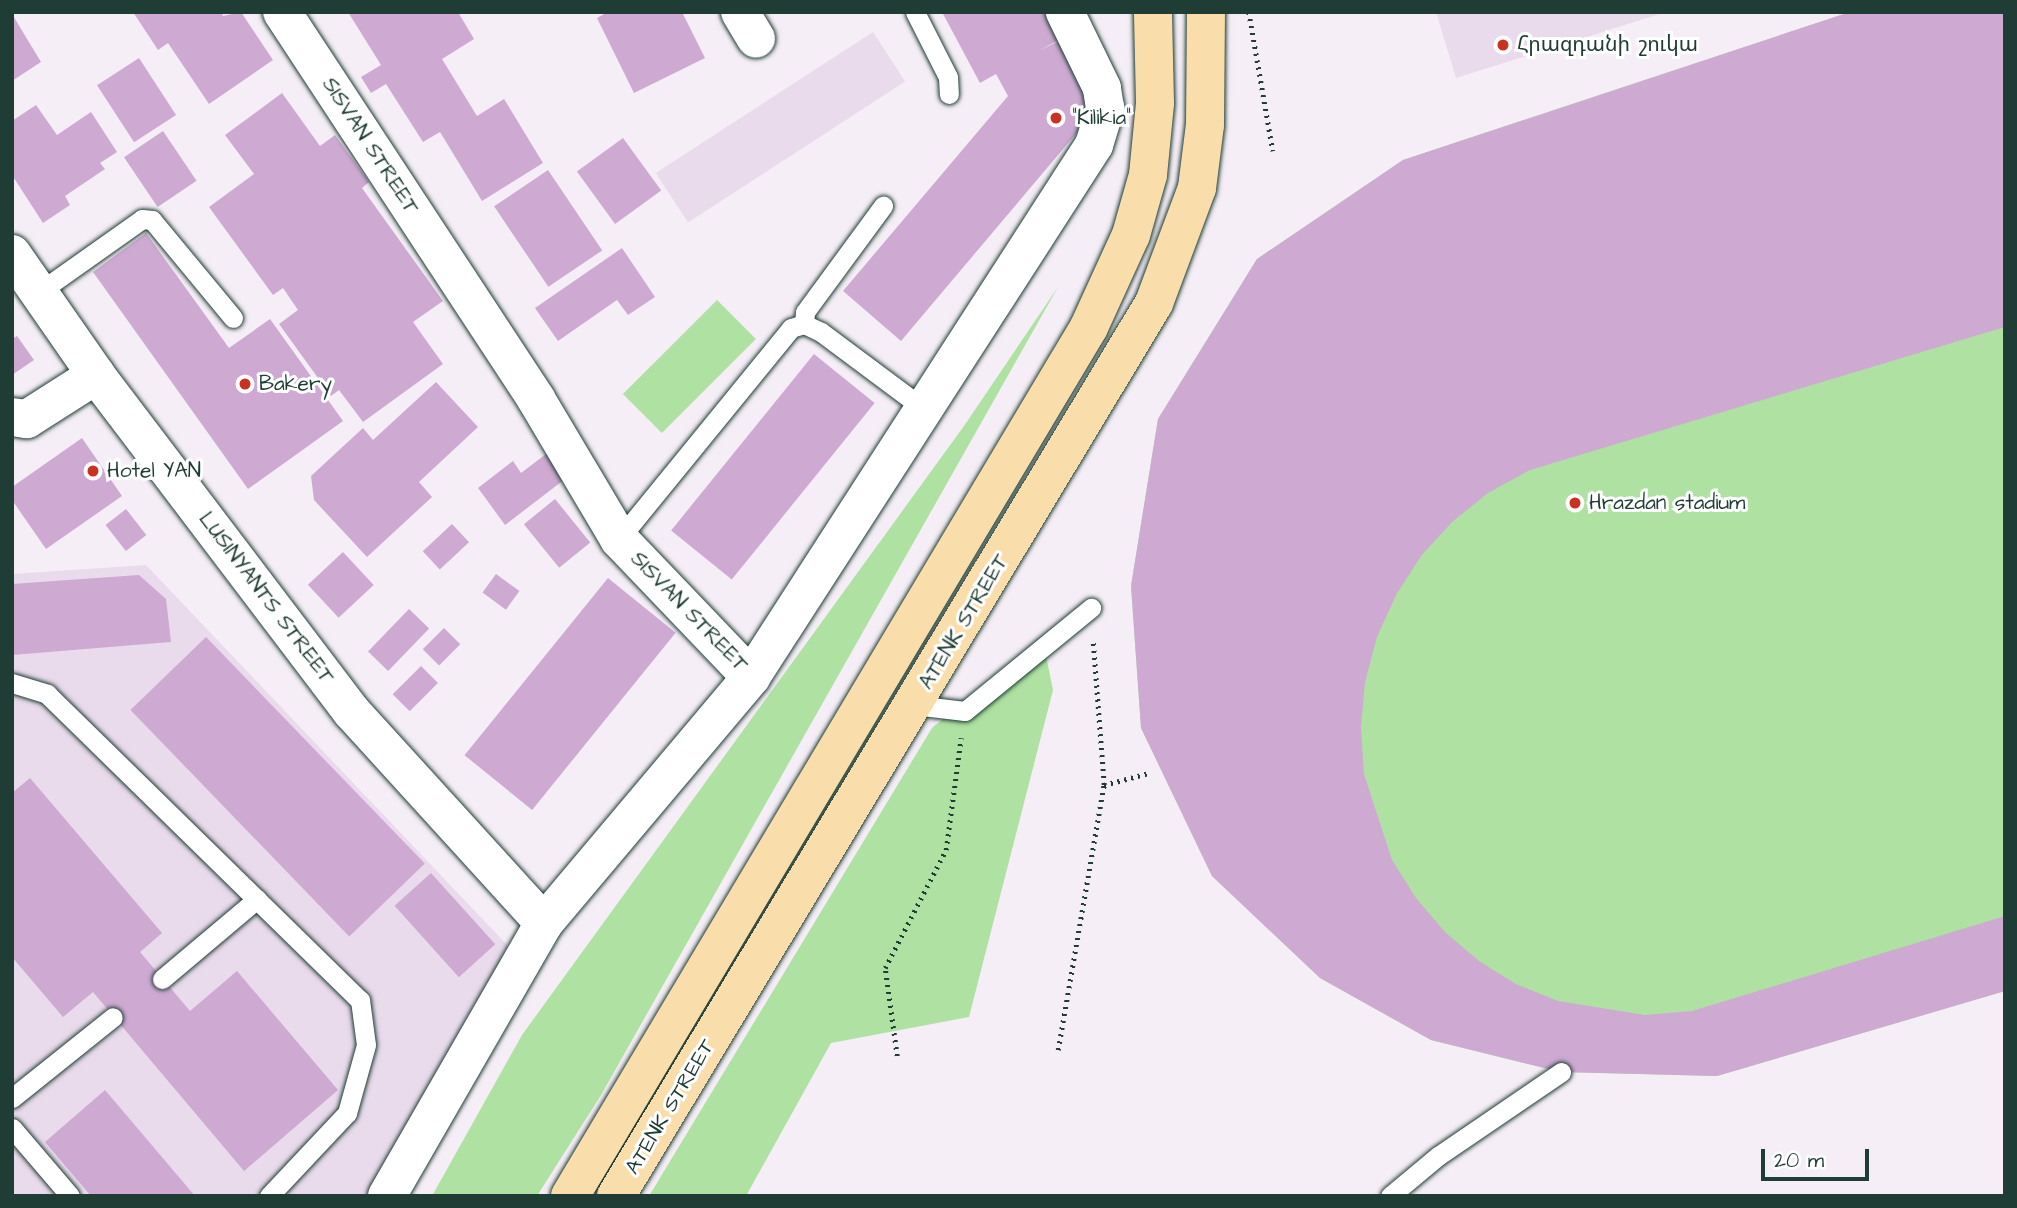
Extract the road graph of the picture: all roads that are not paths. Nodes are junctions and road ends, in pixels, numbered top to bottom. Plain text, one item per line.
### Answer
1 (282, 12) edge
2 (915, 12) edge
3 (1065, 12) edge
4 (1153, 12) edge
5 (1206, 12) edge
6 (949, 94) dead end
7 (883, 206) dead end
8 (12, 254) edge
9 (39, 292) junction
10 (233, 318) dead end
11 (804, 324) junction
12 (96, 375) junction
13 (923, 408) junction
14 (12, 417) edge
15 (620, 539) junction
16 (1091, 608) road end
17 (751, 677) junction
18 (12, 683) edge
19 (914, 705) junction
20 (257, 899) junction
21 (544, 923) junction
22 (162, 979) dead end
23 (113, 1017) dead end
24 (1561, 1072) dead end
25 (12, 1098) edge
26 (12, 1128) edge
27 (70, 1196) edge
28 (270, 1196) edge
29 (387, 1196) edge
30 (570, 1196) edge
31 (616, 1196) edge
32 (1390, 1196) edge

1 - 15 street, SISVAN STREET
2 - 6 lane
3 - 13 street
4 - 30 main road, ATENK STREET
5 - 19 main road, ATENK STREET
7 - 11 lane
8 - 9 street, LUSINYANTS STREET
9 - 10 lane
9 - 12 street, LUSINYANTS STREET
11 - 13 lane
11 - 15 lane
12 - 14 street
12 - 21 street, LUSINYANTS STREET
13 - 17 street
15 - 17 street, SISVAN STREET
16 - 19 lane
17 - 21 street, SISVAN STREET
18 - 20 lane
19 - 31 main road, ATENK STREET
20 - 22 lane
20 - 28 lane
21 - 29 street, SISVAN STREET
23 - 25 lane
24 - 32 lane
26 - 27 lane

